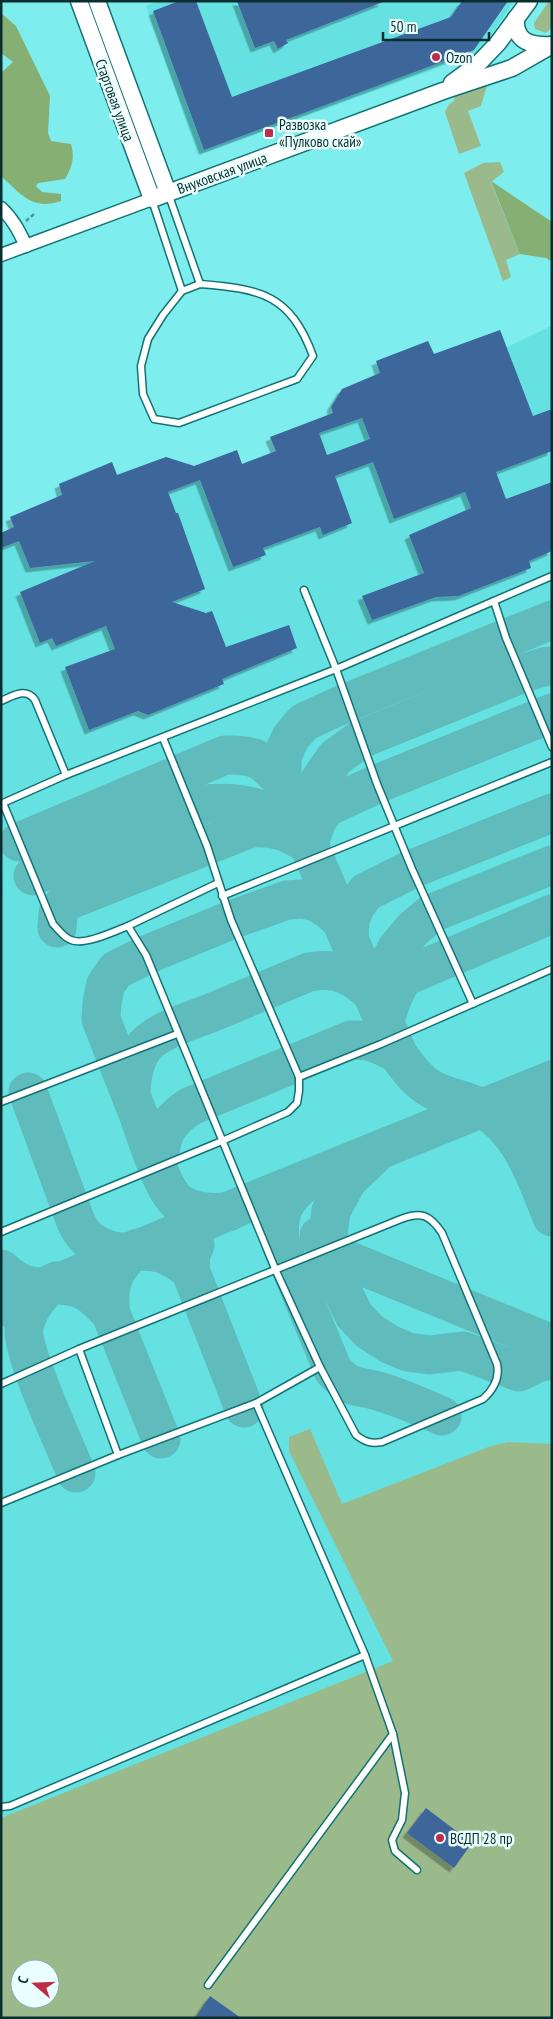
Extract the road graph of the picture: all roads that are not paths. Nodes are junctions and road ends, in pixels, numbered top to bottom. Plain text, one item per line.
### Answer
1 (79, 1) edge
2 (97, 1) edge
3 (528, 1) edge
4 (516, 18) junction
5 (552, 45) edge
6 (442, 90) junction
7 (168, 193) junction
8 (152, 199) junction
9 (1, 208) edge
10 (26, 246) junction
11 (1, 255) edge
12 (200, 284) junction
13 (182, 291) junction
14 (552, 576) edge
15 (304, 590) dead end
16 (494, 601) junction
17 (336, 669) junction
18 (1, 701) edge
19 (163, 738) junction
20 (552, 748) edge
21 (552, 762) edge
22 (66, 775) junction
23 (2, 803) edge
24 (395, 826) junction
25 (218, 882) junction
26 (222, 896) junction
27 (128, 926) junction
28 (552, 969) edge
29 (474, 1004) junction
30 (177, 1034) junction
31 (299, 1077) junction
32 (1, 1102) edge
33 (222, 1141) junction
34 (1, 1232) edge
35 (276, 1270) junction
36 (79, 1349) junction
37 (320, 1367) junction
38 (1, 1384) edge
39 (256, 1403) junction
40 (118, 1455) junction
41 (1, 1503) edge
42 (365, 1655) junction
43 (393, 1734) junction
44 (1, 1807) edge
45 (417, 1870) dead end
46 (208, 1985) dead end

1 - 8 street, Стартовая улица
2 - 7 street, Стартовая улица
3 - 4 street, Внуковская улица
4 - 5 street
4 - 6 street, Внуковская улица
5 - 6 street, Внуковская улица
6 - 7 street, Внуковская улица
7 - 8 street, Внуковская улица
7 - 12 lane
8 - 10 street, Внуковская улица
8 - 13 lane
9 - 10 street
10 - 11 street, Внуковская улица
12 - 13 lane
12 - 13 lane
14 - 16 lane
15 - 17 lane
16 - 17 lane
16 - 20 lane
17 - 19 lane
17 - 24 lane
18 - 22 lane
19 - 22 lane
19 - 25 lane
21 - 24 lane
22 - 23 lane
23 - 27 lane
24 - 26 lane
24 - 29 lane
25 - 26 lane
25 - 27 lane
26 - 31 lane
27 - 30 lane
28 - 29 lane
29 - 31 lane
30 - 32 lane
30 - 33 lane
31 - 33 lane
33 - 34 lane
33 - 35 lane
35 - 36 lane
35 - 37 lane
35 - 37 lane
36 - 38 lane
36 - 40 lane
37 - 39 lane
39 - 40 lane
39 - 42 lane
40 - 41 lane
42 - 43 lane
42 - 44 lane
43 - 45 lane
43 - 46 lane

